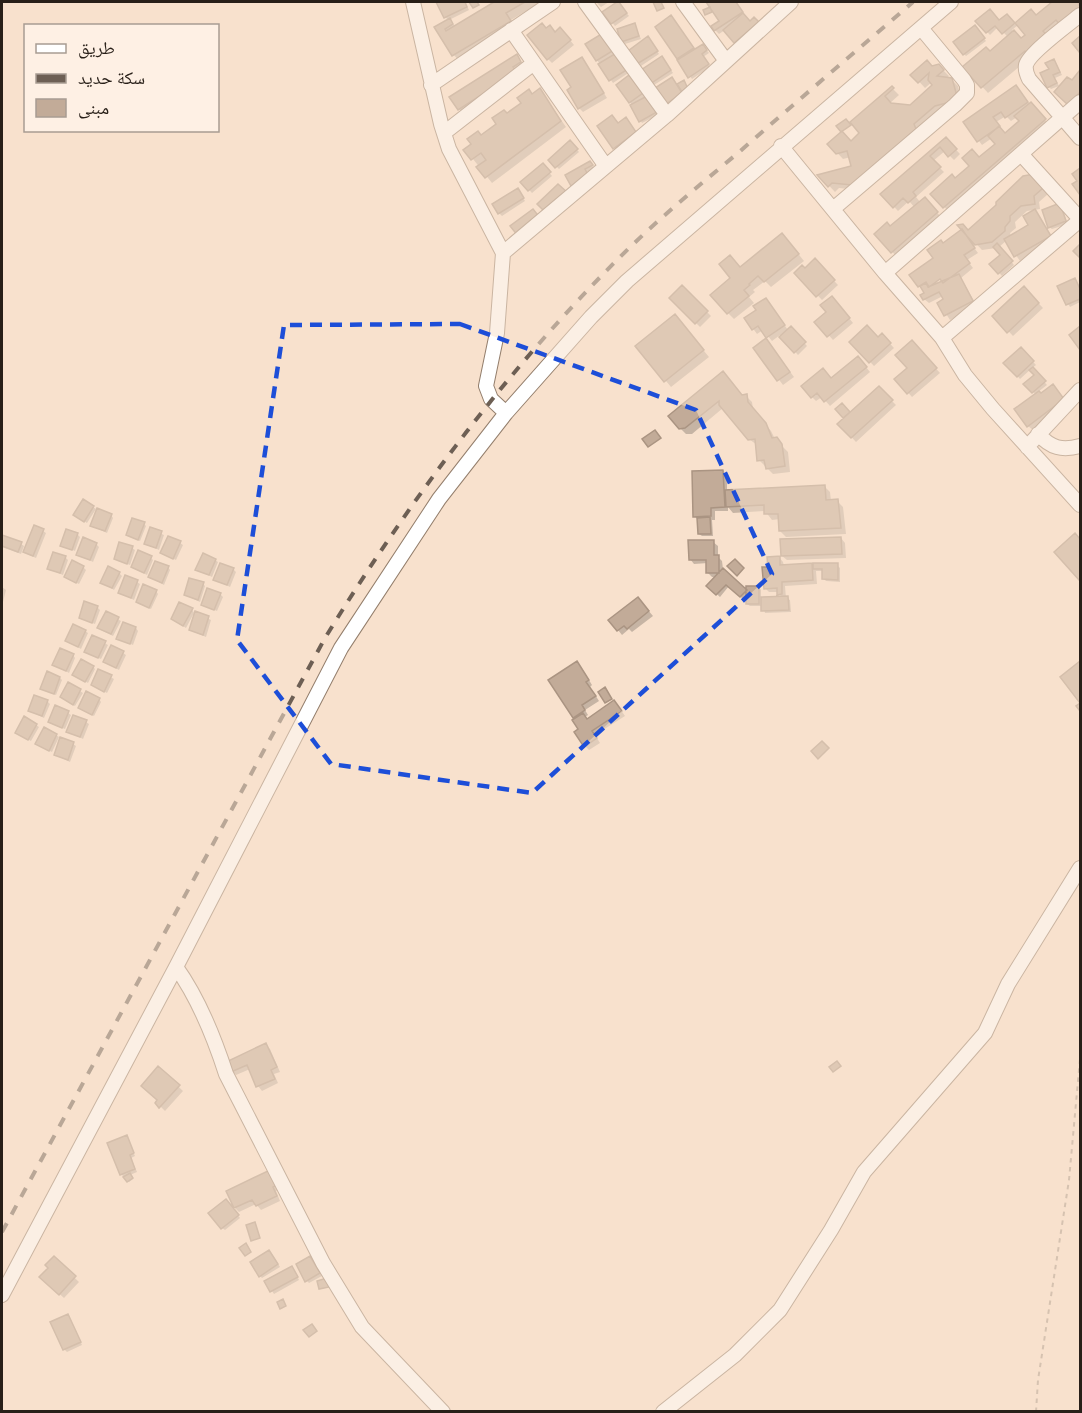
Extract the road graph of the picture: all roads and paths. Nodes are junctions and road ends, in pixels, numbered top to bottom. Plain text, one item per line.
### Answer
1 (413, 2) edge
2 (553, 2) edge
3 (585, 2) edge
4 (682, 2) edge
5 (951, 2) edge
6 (786, 3) edge
7 (1080, 15) edge
8 (921, 28) junction
9 (512, 30) junction
10 (726, 61) junction
11 (534, 63) junction
12 (431, 85) junction
13 (1080, 102) edge
14 (667, 115) junction
15 (1062, 117) junction
16 (444, 133) junction
17 (1080, 138) edge
18 (781, 146) junction
19 (1021, 154) junction
20 (605, 165) junction
21 (833, 209) junction
22 (1080, 220) edge
23 (503, 253) junction
24 (885, 273) junction
25 (942, 339) junction
26 (1080, 390) edge
27 (506, 413) junction
28 (1038, 434) junction
29 (1080, 446) edge
30 (1027, 447) junction
31 (1080, 505) edge
32 (1080, 868) edge
33 (176, 967) junction
34 (1080, 1059) edge
35 (2, 1295) edge
36 (443, 1412) edge
37 (663, 1412) edge
38 (1036, 1412) edge

1 - 12 street
2 - 9 street
3 - 14 street
4 - 10 street
5 - 8 street
6 - 10 street
7 - 15 street
8 - 18 street
8 - 21 street
9 - 11 street
9 - 12 street
10 - 14 street
11 - 16 street
11 - 20 street
12 - 16 street
13 - 15 street
14 - 20 street
15 - 17 street
15 - 19 street
16 - 23 street
18 - 21 street
18 - 27 street
19 - 22 street
19 - 24 street
20 - 23 street
21 - 24 street
22 - 25 street
23 - 27 street
24 - 25 street
25 - 30 street
26 - 28 street
27 - 33 street
28 - 29 street
28 - 30 street
30 - 31 street
32 - 37 street
33 - 35 street
33 - 36 street
34 - 38 path

